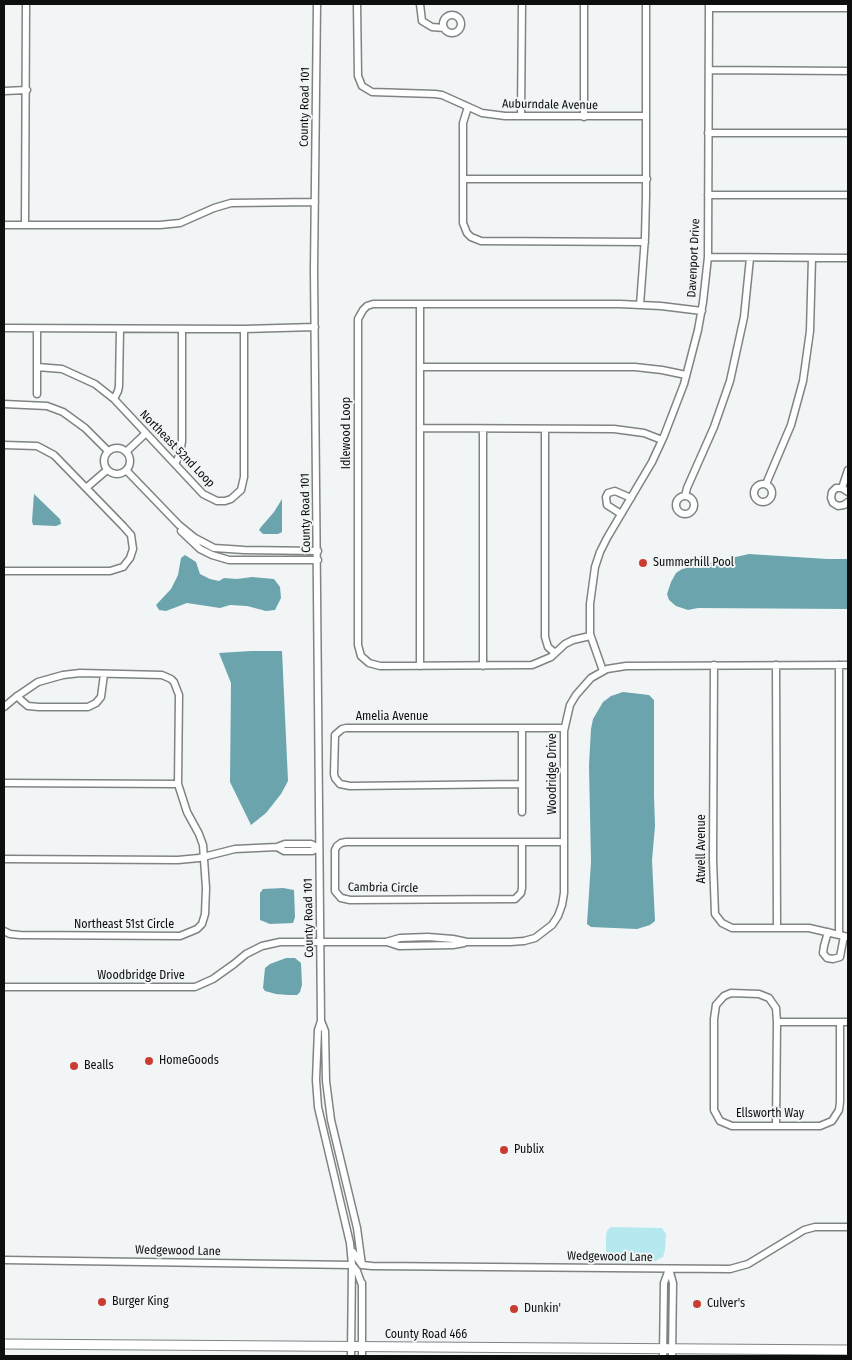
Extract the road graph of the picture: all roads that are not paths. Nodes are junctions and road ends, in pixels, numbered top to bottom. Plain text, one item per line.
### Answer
1 (26, 4) edge
2 (317, 4) edge
3 (358, 4) edge
4 (420, 4) edge
5 (522, 4) edge
6 (584, 4) edge
7 (646, 4) edge
8 (709, 6) edge
9 (848, 8) edge
10 (444, 28) dead end
11 (708, 70) junction
12 (848, 70) edge
13 (4, 90) edge
14 (27, 90) junction
15 (468, 107) junction
16 (521, 116) junction
17 (646, 116) junction
18 (584, 117) junction
19 (708, 133) junction
20 (848, 133) edge
21 (463, 179) junction
22 (646, 179) junction
23 (708, 195) junction
24 (848, 195) edge
25 (315, 202) junction
26 (4, 225) edge
27 (25, 225) junction
28 (645, 242) junction
29 (708, 257) junction
30 (750, 258) junction
31 (812, 258) junction
32 (848, 258) edge
33 (420, 304) junction
34 (640, 305) junction
35 (702, 311) junction
36 (315, 327) junction
37 (4, 328) edge
38 (37, 329) junction
39 (120, 329) junction
40 (182, 329) junction
41 (244, 329) junction
42 (37, 366) junction
43 (420, 367) junction
44 (686, 376) junction
45 (37, 394) dead end
46 (114, 399) junction
47 (4, 404) edge
48 (420, 428) junction
49 (483, 429) junction
50 (545, 429) junction
51 (146, 434) junction
52 (662, 440) junction
53 (4, 445) edge
54 (108, 451) junction
55 (126, 452) junction
56 (174, 464) junction
57 (107, 470) junction
58 (126, 470) junction
59 (848, 470) edge
60 (766, 484) dead end
61 (86, 488) junction
62 (842, 488) junction
63 (848, 492) edge
64 (685, 496) dead end
65 (631, 498) junction
66 (848, 502) edge
67 (621, 514) junction
68 (179, 526) junction
69 (318, 551) junction
70 (318, 560) junction
71 (4, 571) edge
72 (590, 636) junction
73 (555, 653) junction
74 (714, 665) junction
75 (776, 665) junction
76 (848, 665) edge
77 (420, 666) junction
78 (483, 666) junction
79 (839, 666) junction
80 (604, 671) junction
81 (104, 674) junction
82 (17, 696) junction
83 (4, 707) edge
84 (522, 728) junction
85 (564, 728) junction
86 (4, 783) edge
87 (178, 784) junction
88 (522, 784) junction
89 (522, 812) dead end
90 (522, 842) junction
91 (564, 842) junction
92 (319, 848) junction
93 (204, 857) junction
94 (4, 859) edge
95 (776, 928) junction
96 (4, 931) edge
97 (828, 932) junction
98 (843, 936) edge
99 (321, 941) junction
100 (467, 942) joint
101 (4, 987) edge
102 (322, 1021) junction
103 (777, 1022) junction
104 (840, 1022) junction
105 (848, 1022) edge
106 (327, 1094) junction
107 (317, 1095) junction
108 (776, 1126) junction
109 (342, 1168) junction
110 (333, 1170) junction
111 (848, 1227) edge
112 (350, 1243) junction
113 (4, 1260) edge
114 (352, 1265) junction
115 (362, 1265) junction
116 (669, 1269) junction
117 (362, 1285) junction
118 (4, 1344) edge
119 (351, 1346) junction
120 (848, 1350) edge
121 (363, 1352) edge
122 (667, 1352) edge
123 (351, 1356) edge

1 - 14 street
2 - 25 street, County Road 101
3 - 15 street, Auburndale Avenue
4 - 10 street
5 - 16 street
6 - 18 street
7 - 17 street
8 - 9 street
8 - 11 street, Davenport Drive
11 - 12 street
11 - 19 street, Davenport Drive
13 - 14 street
14 - 27 street
15 - 16 street, Auburndale Avenue
15 - 21 street
16 - 18 street, Auburndale Avenue
17 - 18 street, Auburndale Avenue
17 - 22 street
19 - 20 street
19 - 23 street, Davenport Drive
21 - 22 street
21 - 28 street
22 - 28 street
23 - 24 street
23 - 29 street, Davenport Drive
25 - 27 street
25 - 36 street, County Road 101
26 - 27 street
28 - 34 street
29 - 30 street
29 - 35 street, Davenport Drive
30 - 31 street
30 - 64 street
31 - 32 street
31 - 60 street
33 - 34 street, Idlewood Loop
33 - 43 street
33 - 77 street, Idlewood Loop
34 - 35 street, Idlewood Loop
35 - 44 street, Davenport Drive
36 - 41 street
36 - 69 street, County Road 101
37 - 38 street
38 - 39 street
38 - 42 street
39 - 40 street
39 - 46 street
40 - 41 street
40 - 56 street
41 - 56 street, Northeast 52nd Loop
42 - 45 street
42 - 46 street, Northeast 52nd Loop
43 - 44 street
43 - 48 street
44 - 52 street, Davenport Drive
46 - 51 street, Northeast 52nd Loop
47 - 54 street
48 - 49 street
48 - 77 street
49 - 50 street
49 - 78 street
50 - 52 street
50 - 73 street
51 - 55 street
51 - 56 street, Northeast 52nd Loop
52 - 65 street, Davenport Drive
53 - 61 street
54 - 55 street
54 - 57 street
55 - 58 street
57 - 58 street
57 - 61 street
58 - 68 street
59 - 62 street
61 - 71 street
62 - 63 street
62 - 66 street
65 - 67 street, Davenport Drive
65 - 67 street
67 - 72 street, Davenport Drive
68 - 69 street
68 - 70 street
69 - 70 street, County Road 101
70 - 92 street, County Road 101
72 - 73 street, Idlewood Loop
72 - 80 street, Davenport Drive
73 - 78 street, Idlewood Loop
74 - 75 street, Woodridge Drive
74 - 80 street, Woodridge Drive
74 - 95 street, Atwell Avenue
75 - 79 street, Woodridge Drive
75 - 95 street
76 - 79 street, Woodridge Drive
77 - 78 street, Idlewood Loop
79 - 98 street
80 - 85 street, Woodridge Drive
81 - 82 street, Northeast 51st Circle
81 - 82 street
81 - 87 street, Northeast 51st Circle
82 - 83 street, Northeast 51st Circle
84 - 85 street, Amelia Avenue
84 - 88 street
84 - 88 street, Amelia Avenue
85 - 91 street, Woodridge Drive
86 - 87 street
87 - 93 street, Northeast 51st Circle
88 - 89 street
90 - 90 street, Cambria Circle
90 - 91 street, Cambria Circle
91 - 100 street, Woodridge Drive
92 - 93 street
92 - 99 street, County Road 101
93 - 94 street
93 - 96 street, Northeast 51st Circle
95 - 97 street, Atwell Avenue
97 - 98 street, Atwell Avenue
97 - 98 street
99 - 100 street, Woodbridge Drive
99 - 101 street, Woodbridge Drive
99 - 102 street, County Road 101
102 - 106 street, County Road 101
102 - 107 street, County Road 101
103 - 104 street
103 - 108 street
103 - 108 street, Ellsworth Way
104 - 105 street
104 - 108 street, Ellsworth Way
106 - 107 street
106 - 109 street, County Road 101
107 - 110 street, County Road 101
109 - 110 street
109 - 115 street, County Road 101
110 - 112 street, County Road 101
111 - 116 street, Wedgewood Lane
112 - 114 street, County Road 101
112 - 115 street
113 - 114 street, Wedgewood Lane
114 - 117 street
114 - 119 street, County Road 101
115 - 116 street, Wedgewood Lane
115 - 117 street, County Road 101
116 - 122 street
117 - 121 street, County Road 101
118 - 119 main road, County Road 466
119 - 121 main road, County Road 466
119 - 123 street, County Road 101
120 - 122 main road, County Road 466
121 - 122 main road, County Road 466

